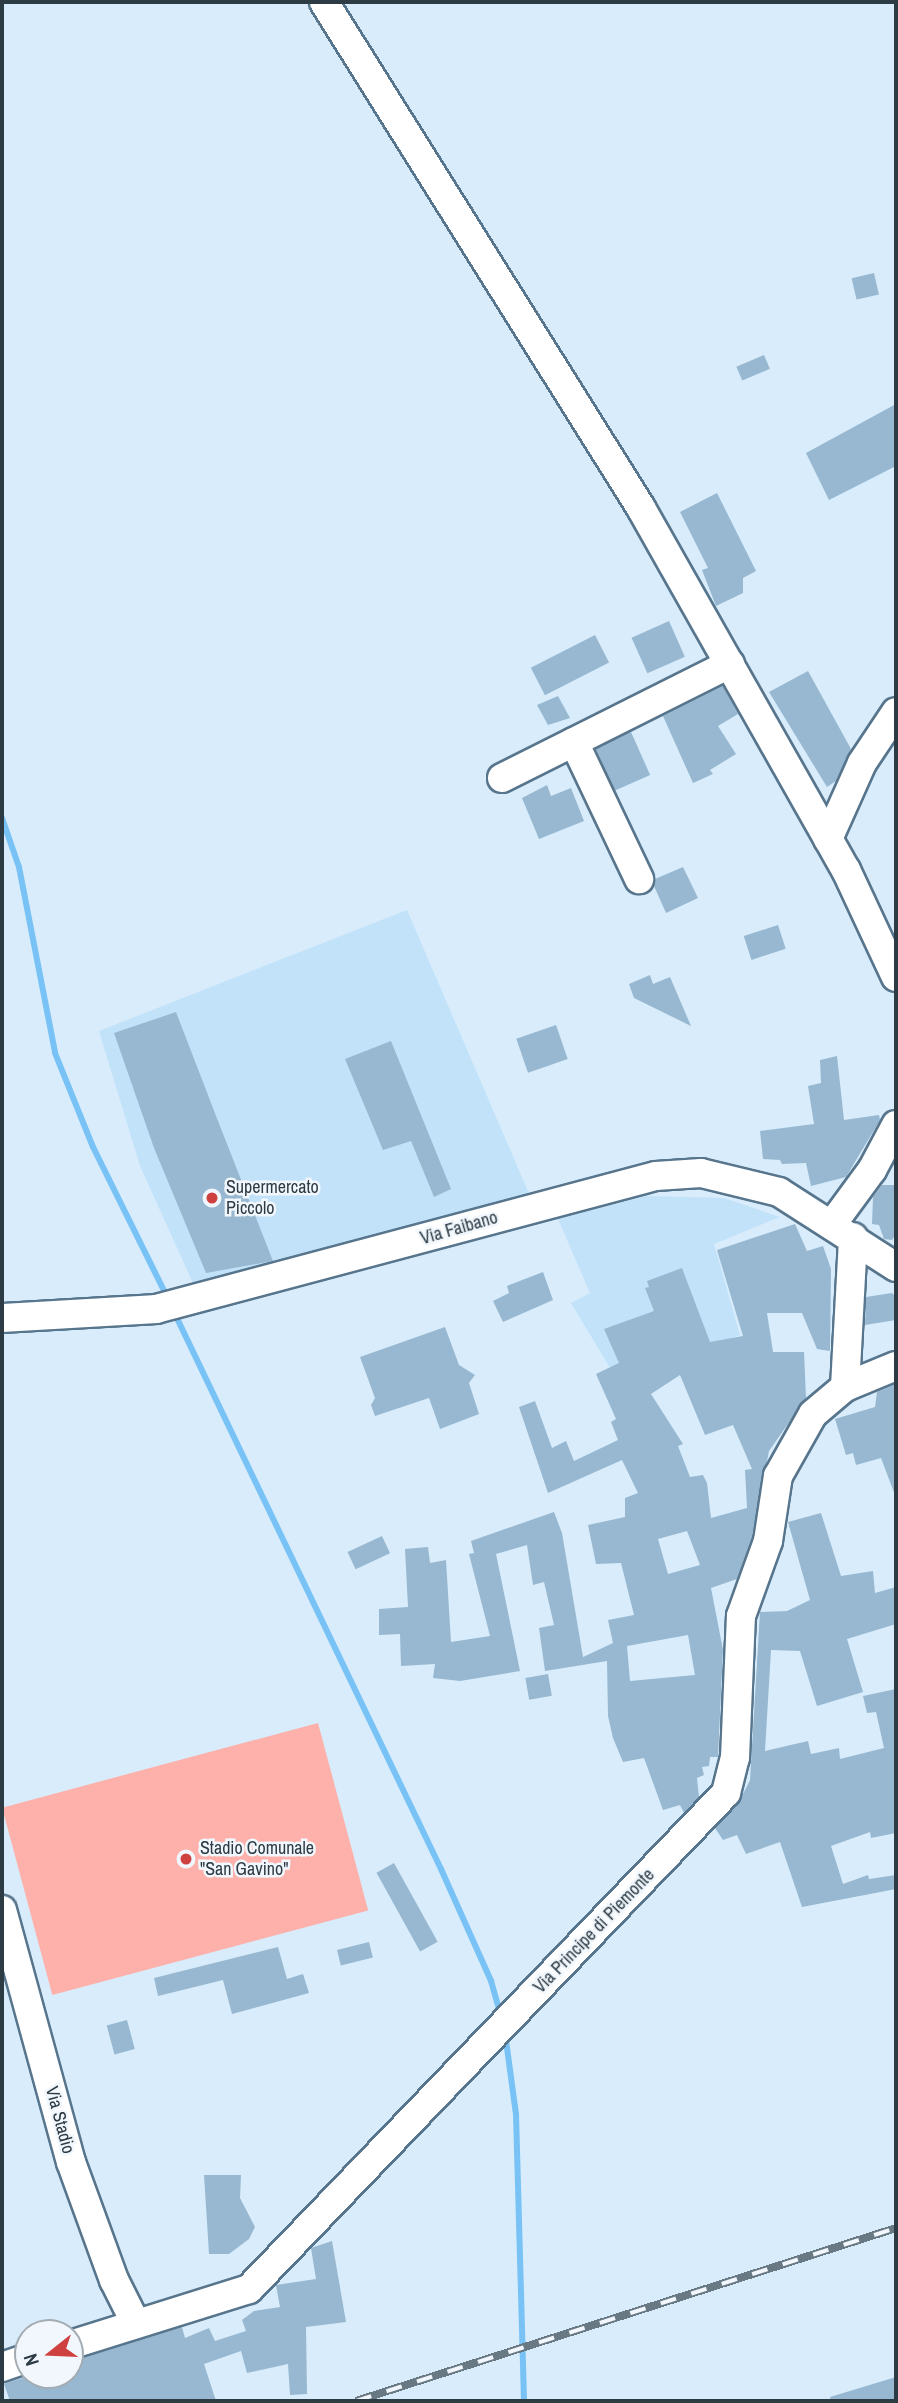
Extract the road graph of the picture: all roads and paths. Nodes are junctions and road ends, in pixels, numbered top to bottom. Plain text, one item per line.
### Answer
1 (324, 2) edge
2 (730, 664) junction
3 (896, 712) edge
4 (573, 742) junction
5 (502, 778) dead end
6 (828, 839) junction
7 (639, 878) dead end
8 (896, 977) edge
9 (896, 1125) edge
10 (843, 1230) junction
11 (896, 1267) edge
12 (2, 1318) edge
13 (896, 1366) edge
14 (845, 1387) junction
15 (2, 1910) edge
16 (136, 2324) junction
17 (84, 2341) edge

1 - 2 street
2 - 4 street
2 - 6 street
3 - 6 street
4 - 5 street
4 - 7 street
6 - 8 street
9 - 10 street
10 - 11 street, Via Faibano
10 - 12 street, Via Faibano
10 - 14 street
13 - 14 street, Via Principe di Piemonte
14 - 16 street, Via Principe di Piemonte
15 - 16 street, Via Stadio
16 - 17 street, Via Principe di Piemonte

